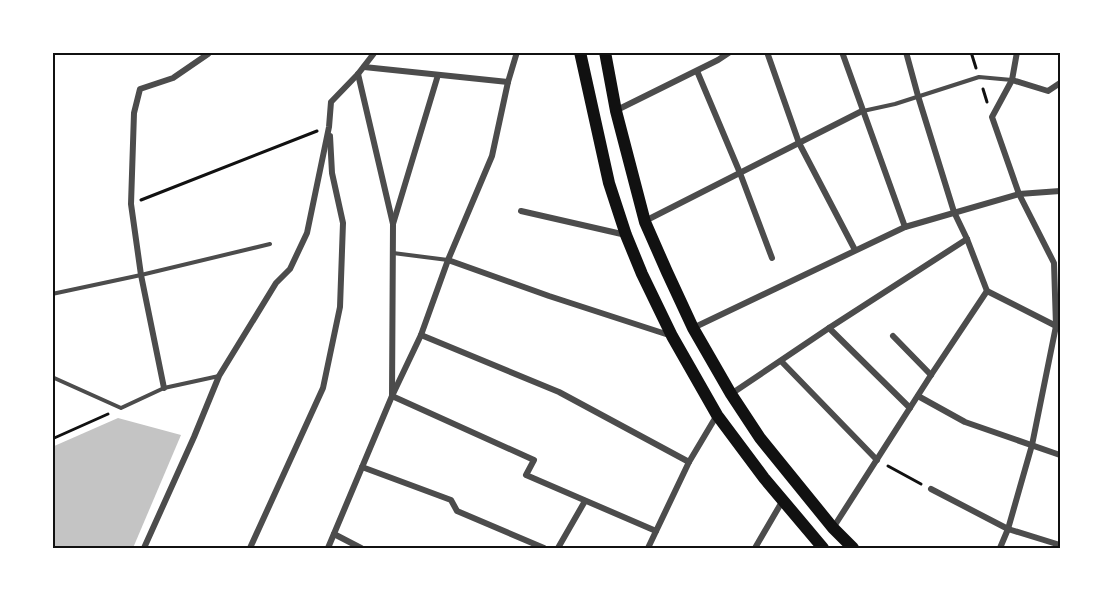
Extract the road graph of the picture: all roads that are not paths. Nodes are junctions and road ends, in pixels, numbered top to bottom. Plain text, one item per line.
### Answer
1 (375, 52) edge
2 (517, 52) edge
3 (580, 52) edge
4 (605, 52) edge
5 (730, 52) edge
6 (766, 52) edge
7 (842, 52) edge
8 (906, 52) edge
9 (208, 53) edge
10 (1017, 53) edge
11 (364, 67) junction
12 (697, 71) junction
13 (358, 74) junction
14 (438, 75) junction
15 (1012, 80) junction
16 (508, 82) junction
17 (1060, 83) edge
18 (918, 96) junction
19 (616, 111) junction
20 (862, 111) junction
21 (329, 127) junction
22 (800, 143) junction
23 (740, 173) junction
24 (1060, 191) edge
25 (1019, 194) junction
26 (521, 211) dead end
27 (954, 212) junction
28 (645, 222) junction
29 (393, 224) junction
30 (905, 227) junction
31 (626, 235) junction
32 (967, 239) junction
33 (270, 244) dead end
34 (855, 250) junction
35 (393, 253) junction
36 (772, 258) dead end
37 (448, 260) junction
38 (1057, 264) edge
39 (141, 275) junction
40 (987, 291) junction
41 (52, 294) edge
42 (1058, 327) edge
43 (693, 328) junction
44 (829, 328) junction
45 (421, 335) junction
46 (672, 336) junction
47 (893, 336) dead end
48 (780, 361) junction
49 (931, 375) junction
50 (219, 376) junction
51 (52, 377) edge
52 (164, 388) junction
53 (731, 394) junction
54 (392, 396) junction
55 (918, 396) junction
56 (910, 408) junction
57 (717, 415) junction
58 (1032, 445) junction
59 (1060, 455) edge
60 (877, 460) junction
61 (689, 462) junction
62 (362, 467) junction
63 (931, 489) road end
64 (783, 500) junction
65 (585, 501) junction
66 (833, 528) junction
67 (1008, 529) junction
68 (656, 531) junction
69 (334, 534) junction
70 (1060, 545) edge
71 (144, 549) edge
72 (250, 549) edge
73 (328, 549) edge
74 (361, 549) edge
75 (544, 549) edge
76 (558, 549) edge
77 (648, 549) edge
78 (755, 549) edge
79 (823, 549) edge
80 (853, 549) edge
81 (1000, 549) edge

1 - 11 street
2 - 16 street
3 - 31 main road
4 - 19 main road
5 - 12 street
6 - 22 street
7 - 20 street
8 - 18 street
9 - 39 street
10 - 15 street
11 - 13 street
11 - 14 street
12 - 19 street
12 - 23 street
13 - 21 street
13 - 29 street
14 - 16 street
14 - 29 street
15 - 17 street
15 - 18 lane
15 - 25 street
16 - 37 street
18 - 20 lane
18 - 27 street
19 - 28 main road
20 - 22 street
20 - 30 street
21 - 50 street
21 - 72 street
22 - 23 street
22 - 34 street
23 - 28 street
23 - 36 street
24 - 25 street
25 - 27 street
25 - 38 street
26 - 31 street
27 - 30 street
27 - 32 street
28 - 43 main road
29 - 35 street
30 - 34 street
31 - 46 main road
32 - 40 street
32 - 44 street
33 - 39 lane
34 - 43 street
35 - 37 lane
35 - 54 street
37 - 45 street
37 - 46 street
38 - 42 street
39 - 41 lane
39 - 52 street
40 - 42 street
40 - 49 street
42 - 58 street
43 - 53 main road
44 - 48 street
44 - 56 street
45 - 54 street
45 - 61 street
46 - 57 main road
47 - 49 street
48 - 53 street
48 - 60 street
49 - 55 street
50 - 52 lane
50 - 71 street
51 - 52 lane
53 - 66 main road
54 - 62 street
54 - 65 street
55 - 56 street
55 - 58 street
56 - 60 street
57 - 61 street
57 - 64 main road
58 - 59 street
58 - 67 street
60 - 66 street
61 - 68 street
62 - 69 street
62 - 75 street
63 - 67 street
64 - 78 street
64 - 79 main road
65 - 68 street
65 - 76 street
66 - 80 main road
67 - 70 street
67 - 81 street
68 - 77 street
69 - 73 street
69 - 74 street

